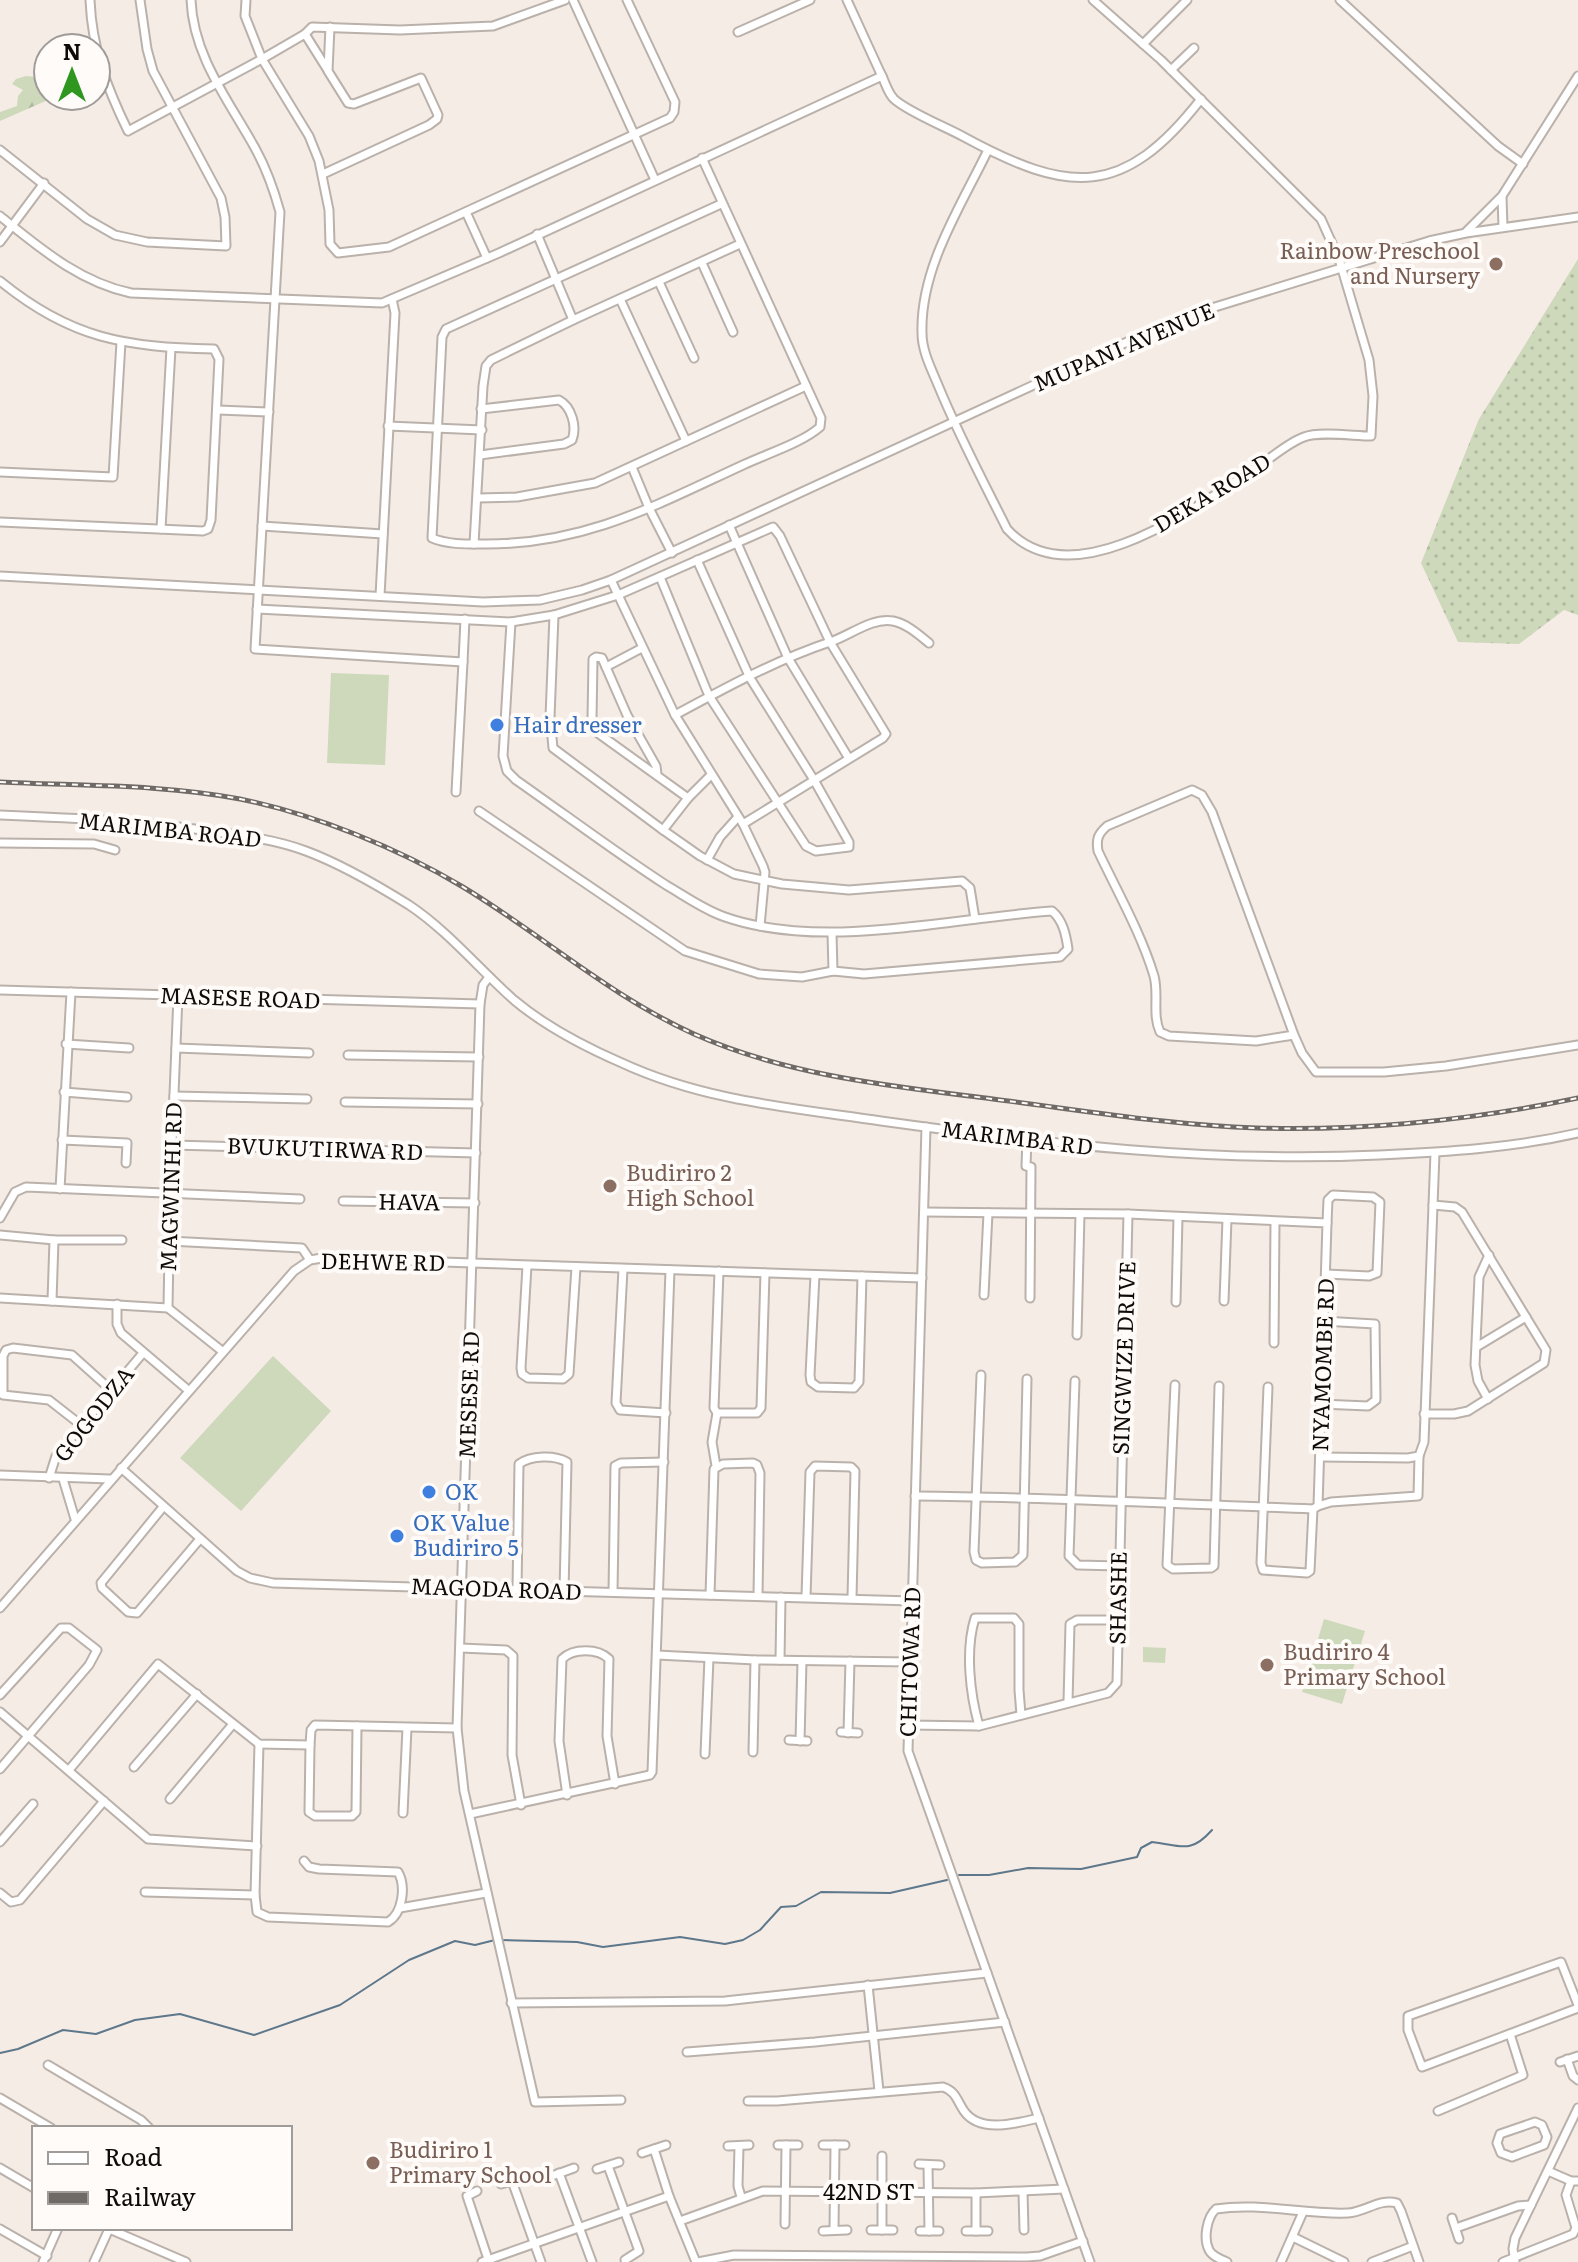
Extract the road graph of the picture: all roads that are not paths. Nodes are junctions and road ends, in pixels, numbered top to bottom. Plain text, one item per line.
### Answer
1 (90, 0) edge
2 (140, 0) edge
3 (191, 0) edge
4 (246, 0) edge
5 (565, 0) edge
6 (573, 0) edge
7 (627, 0) edge
8 (810, 0) edge
9 (847, 0) edge
10 (1093, 0) edge
11 (1187, 0) edge
12 (1340, 0) edge
13 (330, 27) junction
14 (738, 32) dead end
15 (305, 34) junction
16 (1143, 44) junction
17 (1194, 48) dead end
18 (262, 59) junction
19 (1171, 70) junction
20 (328, 71) junction
21 (882, 76) junction
22 (1577, 79) edge
23 (216, 83) junction
24 (1201, 99) junction
25 (172, 108) junction
26 (636, 135) junction
27 (0, 150) edge
28 (988, 150) junction
29 (702, 158) junction
30 (1523, 164) junction
31 (323, 174) junction
32 (655, 180) junction
33 (44, 183) junction
34 (1502, 196) junction
35 (721, 204) junction
36 (466, 212) junction
37 (0, 216) edge
38 (1578, 217) edge
39 (13, 226) junction
40 (1503, 227) junction
41 (1466, 233) junction
42 (537, 234) junction
43 (0, 242) edge
44 (740, 244) junction
45 (487, 258) junction
46 (702, 263) junction
47 (1341, 268) junction
48 (557, 279) junction
49 (0, 281) edge
50 (659, 282) junction
51 (392, 299) junction
52 (620, 299) junction
53 (275, 300) junction
54 (573, 320) junction
55 (733, 332) dead end
56 (121, 342) junction
57 (171, 348) junction
58 (694, 358) dead end
59 (806, 386) junction
60 (481, 409) junction
61 (218, 410) junction
62 (269, 412) junction
63 (953, 421) junction
64 (388, 426) junction
65 (436, 429) junction
66 (482, 430) junction
67 (686, 441) junction
68 (480, 455) junction
69 (632, 467) junction
70 (0, 472) edge
71 (478, 498) junction
72 (649, 508) junction
73 (0, 522) edge
74 (729, 525) junction
75 (262, 526) junction
76 (161, 529) junction
77 (383, 534) junction
78 (736, 541) junction
79 (474, 544) junction
80 (672, 553) junction
81 (697, 560) junction
82 (0, 576) edge
83 (660, 577) junction
84 (611, 580) junction
85 (259, 590) junction
86 (618, 595) junction
87 (380, 596) junction
88 (257, 609) junction
89 (554, 615) junction
90 (465, 619) junction
91 (511, 622) junction
92 (830, 642) junction
93 (929, 643) dead end
94 (642, 648) junction
95 (788, 658) junction
96 (463, 662) junction
97 (606, 667) junction
98 (750, 678) junction
99 (709, 696) junction
100 (675, 715) junction
101 (848, 757) junction
102 (657, 774) junction
103 (711, 775) junction
104 (814, 780) junction
105 (456, 792) dead end
106 (688, 798) junction
107 (777, 803) junction
108 (479, 811) dead end
109 (0, 815) edge
110 (740, 821) junction
111 (663, 830) junction
112 (0, 843) edge
113 (115, 850) dead end
114 (707, 860) junction
115 (764, 882) junction
116 (975, 919) junction
117 (760, 926) junction
118 (832, 933) junction
119 (833, 971) junction
120 (489, 977) junction
121 (0, 990) edge
122 (71, 992) junction
123 (178, 996) junction
124 (480, 1004) junction
125 (1294, 1035) junction
126 (66, 1044) junction
127 (1578, 1045) edge
128 (129, 1048) dead end
129 (176, 1048) junction
130 (309, 1053) dead end
131 (348, 1055) dead end
132 (479, 1057) junction
133 (64, 1092) junction
134 (174, 1096) junction
135 (127, 1097) dead end
136 (307, 1099) dead end
137 (345, 1102) dead end
138 (478, 1104) junction
139 (926, 1127) junction
140 (1578, 1133) edge
141 (1027, 1139) junction
142 (62, 1140) junction
143 (173, 1145) junction
144 (476, 1153) junction
145 (1435, 1153) junction
146 (126, 1163) dead end
147 (60, 1189) junction
148 (170, 1192) junction
149 (300, 1199) dead end
150 (343, 1201) dead end
151 (475, 1203) junction
152 (1433, 1205) junction
153 (925, 1212) junction
154 (988, 1213) junction
155 (1032, 1214) junction
156 (1080, 1214) junction
157 (1128, 1214) junction
158 (1178, 1217) junction
159 (0, 1218) edge
160 (1227, 1219) junction
161 (1275, 1222) junction
162 (1327, 1223) junction
163 (0, 1235) edge
164 (54, 1240) junction
165 (122, 1240) dead end
166 (169, 1241) junction
167 (1489, 1255) junction
168 (310, 1260) junction
169 (473, 1264) junction
170 (527, 1266) junction
171 (576, 1267) junction
172 (623, 1269) junction
173 (670, 1270) junction
174 (719, 1271) junction
175 (765, 1273) junction
176 (1326, 1274) junction
177 (815, 1275) junction
178 (862, 1276) junction
179 (922, 1278) junction
180 (984, 1295) dead end
181 (0, 1298) edge
182 (1030, 1298) dead end
183 (52, 1301) junction
184 (1224, 1301) dead end
185 (1176, 1302) dead end
186 (117, 1304) junction
187 (168, 1308) junction
188 (1526, 1317) junction
189 (1323, 1321) junction
190 (1077, 1335) dead end
191 (1274, 1343) dead end
192 (1478, 1346) junction
193 (222, 1351) junction
194 (143, 1353) junction
195 (981, 1375) dead end
196 (1027, 1379) dead end
197 (1075, 1381) dead end
198 (1175, 1385) dead end
199 (1219, 1386) dead end
200 (1268, 1387) dead end
201 (111, 1390) junction
202 (188, 1390) junction
203 (1488, 1399) junction
204 (1320, 1404) junction
205 (666, 1413) junction
206 (717, 1413) junction
207 (1424, 1414) junction
208 (81, 1425) junction
209 (1419, 1456) junction
210 (1320, 1457) junction
211 (664, 1462) junction
212 (716, 1466) junction
213 (121, 1468) junction
214 (0, 1475) edge
215 (49, 1478) junction
216 (63, 1479) junction
217 (110, 1479) junction
218 (915, 1496) junction
219 (976, 1497) junction
220 (1024, 1497) junction
221 (1071, 1501) junction
222 (1120, 1503) junction
223 (1169, 1504) junction
224 (1216, 1506) junction
225 (163, 1507) junction
226 (1265, 1507) junction
227 (1315, 1507) junction
228 (75, 1519) junction
229 (200, 1539) junction
230 (1119, 1566) junction
231 (463, 1587) junction
232 (517, 1590) junction
233 (564, 1591) junction
234 (613, 1592) junction
235 (660, 1594) junction
236 (710, 1595) junction
237 (758, 1596) junction
238 (781, 1597) junction
239 (806, 1597) junction
240 (852, 1598) junction
241 (912, 1601) junction
242 (0, 1608) edge
243 (1118, 1620) junction
244 (461, 1648) junction
245 (657, 1655) junction
246 (709, 1658) junction
247 (755, 1660) junction
248 (780, 1660) junction
249 (802, 1661) junction
250 (850, 1661) junction
251 (910, 1662) junction
252 (197, 1694) junction
253 (0, 1695) edge
254 (1068, 1702) junction
255 (0, 1712) edge
256 (1021, 1715) junction
257 (233, 1724) junction
258 (908, 1725) junction
259 (357, 1726) junction
260 (979, 1726) junction
261 (407, 1728) junction
262 (457, 1728) junction
263 (858, 1733) dead end
264 (29, 1736) junction
265 (789, 1740) dead end
266 (259, 1744) junction
267 (310, 1745) junction
268 (753, 1752) dead end
269 (705, 1754) dead end
270 (134, 1767) dead end
271 (0, 1769) edge
272 (69, 1770) junction
273 (615, 1784) junction
274 (567, 1795) junction
275 (170, 1799) dead end
276 (104, 1801) junction
277 (33, 1804) dead end
278 (521, 1805) junction
279 (403, 1813) dead end
280 (470, 1814) junction
281 (0, 1842) edge
282 (257, 1846) junction
283 (304, 1861) dead end
284 (145, 1892) dead end
285 (0, 1893) edge
286 (486, 1893) junction
287 (255, 1895) junction
288 (400, 1908) junction
289 (987, 1973) junction
290 (868, 1985) junction
291 (511, 2003) junction
292 (1578, 2006) edge
293 (1005, 2022) junction
294 (1510, 2034) junction
295 (873, 2035) junction
296 (687, 2052) dead end
297 (1578, 2056) edge
298 (48, 2065) dead end
299 (1578, 2080) edge
300 (879, 2091) junction
301 (0, 2098) edge
302 (621, 2100) dead end
303 (748, 2101) dead end
304 (1578, 2108) edge
305 (1438, 2111) dead end
306 (1039, 2118) junction
307 (1575, 2123) edge
308 (48, 2126) edge
309 (147, 2126) edge
310 (1545, 2143) junction
311 (666, 2145) dead end
312 (749, 2145) dead end
313 (798, 2145) dead end
314 (823, 2145) dead end
315 (835, 2145) junction
316 (845, 2145) dead end
317 (728, 2146) dead end
318 (739, 2146) junction
319 (654, 2149) junction
320 (1558, 2150) junction
321 (642, 2153) dead end
322 (882, 2156) dead end
323 (619, 2162) dead end
324 (940, 2165) dead end
325 (608, 2166) junction
326 (0, 2168) edge
327 (574, 2168) dead end
328 (597, 2169) dead end
329 (1548, 2171) junction
330 (559, 2173) junction
331 (522, 2175) dead end
332 (549, 2177) dead end
333 (512, 2181) junction
334 (1575, 2181) edge
335 (501, 2184) dead end
336 (32, 2187) edge
337 (1064, 2189) junction
338 (785, 2190) junction
339 (477, 2191) dead end
340 (834, 2192) junction
341 (881, 2192) junction
342 (928, 2192) junction
343 (1023, 2192) junction
344 (976, 2193) junction
345 (467, 2196) junction
346 (669, 2196) junction
347 (741, 2197) junction
348 (456, 2199) dead end
349 (1531, 2205) junction
350 (625, 2211) junction
351 (1303, 2212) junction
352 (1452, 2218) dead end
353 (680, 2221) junction
354 (785, 2224) dead end
355 (579, 2227) junction
356 (1456, 2228) junction
357 (0, 2229) edge
358 (57, 2230) edge
359 (107, 2230) edge
360 (113, 2230) edge
361 (834, 2230) junction
362 (847, 2230) dead end
363 (871, 2230) dead end
364 (882, 2230) junction
365 (893, 2230) dead end
366 (1024, 2230) dead end
367 (823, 2231) dead end
368 (939, 2231) dead end
369 (966, 2231) dead end
370 (976, 2231) junction
371 (988, 2231) dead end
372 (1293, 2237) junction
373 (1459, 2239) dead end
374 (1083, 2241) junction
375 (533, 2243) junction
376 (1413, 2246) junction
377 (45, 2259) edge
378 (956, 2259) edge
379 (625, 2260) edge
380 (751, 2260) edge
381 (907, 2260) edge
382 (1514, 2260) edge
383 (486, 2261) edge
384 (94, 2262) edge
385 (186, 2262) edge
386 (541, 2262) edge
387 (592, 2262) edge
388 (697, 2262) edge
389 (1090, 2262) edge
390 (1227, 2262) edge
391 (1281, 2262) edge
392 (1344, 2262) edge
393 (1372, 2262) edge
394 (1419, 2262) edge
395 (1503, 2262) edge

1 - 25 street
2 - 25 street
3 - 23 street
4 - 18 street
5 - 13 street
6 - 26 street
7 - 26 street
8 - 14 street
9 - 21 street
10 - 16 street
11 - 16 street
12 - 30 street
13 - 15 street
13 - 20 street
15 - 18 street
15 - 20 street
16 - 19 street
17 - 19 street
18 - 23 street
18 - 31 street
19 - 24 street
20 - 31 street
21 - 28 street
21 - 29 street
22 - 30 street
23 - 25 street
23 - 53 street
24 - 28 street
24 - 47 street
25 - 33 street
26 - 32 street
26 - 36 street
27 - 33 street
28 - 63 street
29 - 32 street
29 - 35 street
30 - 34 street
31 - 36 street
32 - 42 street
33 - 39 street
34 - 40 street
34 - 41 street
35 - 44 street
35 - 48 street
36 - 45 street
37 - 39 street
38 - 40 street, MUPANI AVENUE
39 - 43 street
39 - 53 street
40 - 41 street, MUPANI AVENUE
41 - 47 street, MUPANI AVENUE
42 - 45 street
42 - 48 street
44 - 46 street
44 - 59 street
45 - 51 street
46 - 50 street
46 - 55 street
47 - 63 street, MUPANI AVENUE
47 - 63 street, DEKA ROAD
48 - 54 street
48 - 65 street
49 - 56 street
50 - 52 street
50 - 58 street
51 - 53 street
51 - 64 street
52 - 54 street
52 - 67 street
53 - 62 street
54 - 60 street
56 - 57 street
56 - 70 street
57 - 61 street
57 - 76 street
59 - 67 street
59 - 72 street
60 - 66 street
60 - 68 street
61 - 62 street
61 - 76 street
62 - 75 street
63 - 74 street, MUPANI AVENUE
64 - 65 street
64 - 77 street
65 - 66 street
65 - 79 street
66 - 68 street
67 - 69 street
68 - 71 street
69 - 71 street
69 - 72 street
71 - 79 street
72 - 79 street
72 - 80 street
73 - 76 street
74 - 78 street
74 - 80 street, MUPANI AVENUE
75 - 77 street
75 - 85 street
77 - 87 street
78 - 81 street
78 - 92 street
78 - 95 street
80 - 84 street, MUPANI AVENUE
81 - 83 street
81 - 98 street
82 - 85 street, MUPANI AVENUE
83 - 86 street
83 - 99 street
84 - 86 street
84 - 87 street, MUPANI AVENUE
85 - 87 street, MUPANI AVENUE
85 - 88 street
86 - 89 street
86 - 94 street
88 - 90 street
88 - 96 street
89 - 91 street
89 - 111 street
90 - 91 street
90 - 96 street
91 - 117 street
92 - 93 street
92 - 95 street
92 - 101 street
94 - 97 street
94 - 100 street
95 - 98 street
95 - 101 street
96 - 105 street
97 - 102 street
97 - 102 street
98 - 99 street
98 - 104 street
99 - 100 street
99 - 107 street
100 - 103 street
101 - 104 street
102 - 106 street
103 - 106 street
103 - 110 street
104 - 107 street
104 - 107 street
106 - 111 street
107 - 110 street
108 - 119 street
109 - 120 street, MARIMBA ROAD
110 - 114 street
110 - 115 street
111 - 114 street
112 - 113 street
114 - 115 street
115 - 116 street
115 - 117 street
116 - 118 street
116 - 119 street
117 - 118 street
118 - 119 street
120 - 124 street, MESESE RD
120 - 139 street, MARIMBA RD
121 - 122 street, MASESE ROAD
122 - 123 street, MASESE ROAD
122 - 126 street
123 - 124 street, MASESE ROAD
123 - 129 street, MAGWINHI RD
124 - 132 street, MESESE RD
125 - 125 street
125 - 127 street
126 - 128 street
126 - 133 street
129 - 130 street
129 - 134 street, MAGWINHI RD
131 - 132 street
132 - 138 street, MESESE RD
133 - 135 street
133 - 142 street
134 - 136 street
134 - 143 street, MAGWINHI RD
137 - 138 street
138 - 144 street, MESESE RD
139 - 141 street, MARIMBA RD
139 - 153 street, CHITOWA RD
140 - 145 street, MARIMBA RD
141 - 145 street, MARIMBA RD
141 - 155 street
142 - 146 street
142 - 147 street
143 - 144 street, BVUKUTIRWA RD
143 - 148 street, MAGWINHI RD
144 - 151 street, MESESE RD
145 - 152 street
147 - 148 street
147 - 159 street
148 - 149 street
148 - 166 street, MAGWINHI RD
150 - 151 street, HAVA
151 - 169 street, MESESE RD
152 - 167 street
152 - 207 street
153 - 154 street
153 - 179 street, CHITOWA RD
154 - 155 street
154 - 180 street
155 - 156 street
155 - 182 street
156 - 157 street
156 - 190 street
157 - 158 street
157 - 222 street, SINGWIZE DRIVE
158 - 160 street
158 - 185 street
160 - 161 street
160 - 184 street
161 - 162 street
161 - 191 street
162 - 176 street, NYAMOMBE RD
162 - 176 street
163 - 164 street
164 - 165 street
164 - 183 street
166 - 168 street
166 - 187 street, MAGWINHI RD
167 - 188 street
167 - 192 street
168 - 169 street, DEHWE RD
168 - 193 street, DEHWE RD
169 - 170 street, DEHWE RD
169 - 231 street, MESESE RD
170 - 171 street, DEHWE RD
170 - 171 street
171 - 172 street, DEHWE RD
172 - 173 street, DEHWE RD
172 - 205 street
173 - 174 street, DEHWE RD
173 - 205 street
174 - 175 street, DEHWE RD
174 - 206 street
175 - 177 street, DEHWE RD
175 - 206 street
176 - 189 street, NYAMOMBE RD
177 - 178 street, DEHWE RD
177 - 178 street
178 - 179 street, DEHWE RD
179 - 218 street, CHITOWA RD
181 - 183 street
183 - 186 street
186 - 187 street
186 - 194 street
187 - 193 street
188 - 192 street
188 - 203 street
189 - 204 street, NYAMOMBE RD
189 - 204 street
192 - 203 street
193 - 202 street, DEHWE RD
194 - 201 street, GOGODZA
194 - 202 street
195 - 219 street
196 - 220 street
197 - 221 street
198 - 223 street
199 - 224 street
200 - 226 street
201 - 208 street, GOGODZA
201 - 208 street
202 - 213 street, DEHWE RD
203 - 207 street
204 - 210 street, NYAMOMBE RD
205 - 211 street
206 - 212 street
207 - 209 street
208 - 215 street, GOGODZA
209 - 210 street
209 - 227 street
210 - 227 street, NYAMOMBE RD
211 - 234 street
211 - 235 street
212 - 236 street
212 - 237 street
213 - 217 street, DEHWE RD
213 - 225 street, MAGODA ROAD
214 - 215 street
215 - 216 street
216 - 217 street
216 - 228 street
217 - 228 street, DEHWE RD
218 - 219 street
218 - 241 street, CHITOWA RD
219 - 220 street
219 - 220 street
220 - 221 street
221 - 222 street
221 - 230 street
222 - 223 street
222 - 230 street, SHASHE
223 - 224 street
223 - 224 street
224 - 226 street
225 - 229 street, MAGODA ROAD
225 - 229 street
226 - 227 street
226 - 227 street, NYAMOMBE RD
228 - 242 street, DEHWE RD
229 - 231 street, MAGODA ROAD
230 - 243 street, SHASHE
231 - 232 street, MAGODA ROAD
231 - 244 street, MESESE RD
232 - 233 street, MAGODA ROAD
232 - 233 street
233 - 234 street, MAGODA ROAD
234 - 235 street, MAGODA ROAD
235 - 236 street, MAGODA ROAD
235 - 245 street
236 - 237 street, MAGODA ROAD
237 - 238 street, MAGODA ROAD
238 - 239 street, MAGODA ROAD
238 - 248 street
239 - 240 street, MAGODA ROAD
239 - 240 street
240 - 241 street, MAGODA ROAD
241 - 251 street, CHITOWA RD
243 - 254 street, SHASHE
243 - 254 street
244 - 262 street, MESESE RD
244 - 278 street
245 - 246 street
245 - 273 street
246 - 247 street
246 - 269 street
247 - 248 street
247 - 268 street
248 - 249 street
249 - 250 street
249 - 265 street
250 - 251 street
250 - 263 street
251 - 258 street, CHITOWA RD
252 - 257 street
252 - 270 street
252 - 272 street
253 - 264 street
254 - 256 street
255 - 264 street
256 - 260 street
256 - 260 street
257 - 266 street
257 - 275 street
258 - 260 street
258 - 289 street, CHITOWA RD
259 - 261 street
259 - 267 street
259 - 267 street
261 - 262 street
261 - 279 street
262 - 280 street, MESESE RD
264 - 271 street
264 - 272 street
266 - 267 street
266 - 282 street
272 - 276 street
273 - 274 street
273 - 274 street
274 - 278 street
276 - 282 street
276 - 285 street
277 - 281 street
278 - 280 street
280 - 286 street, MESESE RD
282 - 287 street
283 - 288 street
284 - 287 street
286 - 288 street
286 - 291 street, MESESE RD
287 - 288 street
289 - 290 street
289 - 293 street, CHITOWA RD
290 - 291 street
290 - 295 street
291 - 302 street, MESESE RD
292 - 294 street
292 - 294 street
293 - 295 street
293 - 306 street, CHITOWA RD
294 - 305 street
295 - 296 street
295 - 300 street
297 - 299 street
298 - 309 street
300 - 303 street
300 - 306 street
301 - 308 street
304 - 307 street
306 - 337 street, CHITOWA RD
307 - 320 street
310 - 310 street
310 - 320 street
311 - 319 street
312 - 318 street
313 - 338 street
314 - 315 street
315 - 316 street
315 - 340 street
317 - 318 street
318 - 347 street
319 - 321 street
319 - 346 street
320 - 329 street
322 - 341 street
323 - 325 street
324 - 342 street
325 - 328 street
325 - 350 street
326 - 336 street
327 - 330 street
329 - 334 street
329 - 349 street
330 - 332 street
330 - 355 street
331 - 333 street
333 - 335 street
333 - 375 street
334 - 382 street
337 - 343 street, 42ND ST
337 - 374 street, CHITOWA RD
338 - 340 street, 42ND ST
338 - 347 street, 42ND ST
338 - 354 street
339 - 345 street
340 - 341 street, 42ND ST
340 - 361 street
341 - 342 street, 42ND ST
341 - 364 street
342 - 344 street, 42ND ST
342 - 368 street
343 - 344 street, 42ND ST
343 - 366 street
344 - 370 street
345 - 348 street
345 - 383 street
346 - 350 street
346 - 353 street
347 - 353 street, 42ND ST
349 - 356 street
349 - 382 street
350 - 355 street
350 - 379 street
351 - 372 street
351 - 376 street
351 - 390 street
352 - 356 street
353 - 388 street
355 - 375 street
355 - 387 street
356 - 373 street
357 - 377 street
358 - 377 street
359 - 384 street
360 - 385 street
361 - 362 street
361 - 367 street
363 - 364 street
364 - 365 street
369 - 370 street
370 - 371 street
372 - 391 street
372 - 392 street
374 - 378 street
374 - 389 street, CHITOWA RD
375 - 383 street
375 - 386 street
376 - 393 street
376 - 394 street
378 - 381 street
380 - 381 street
380 - 388 street
382 - 395 street

